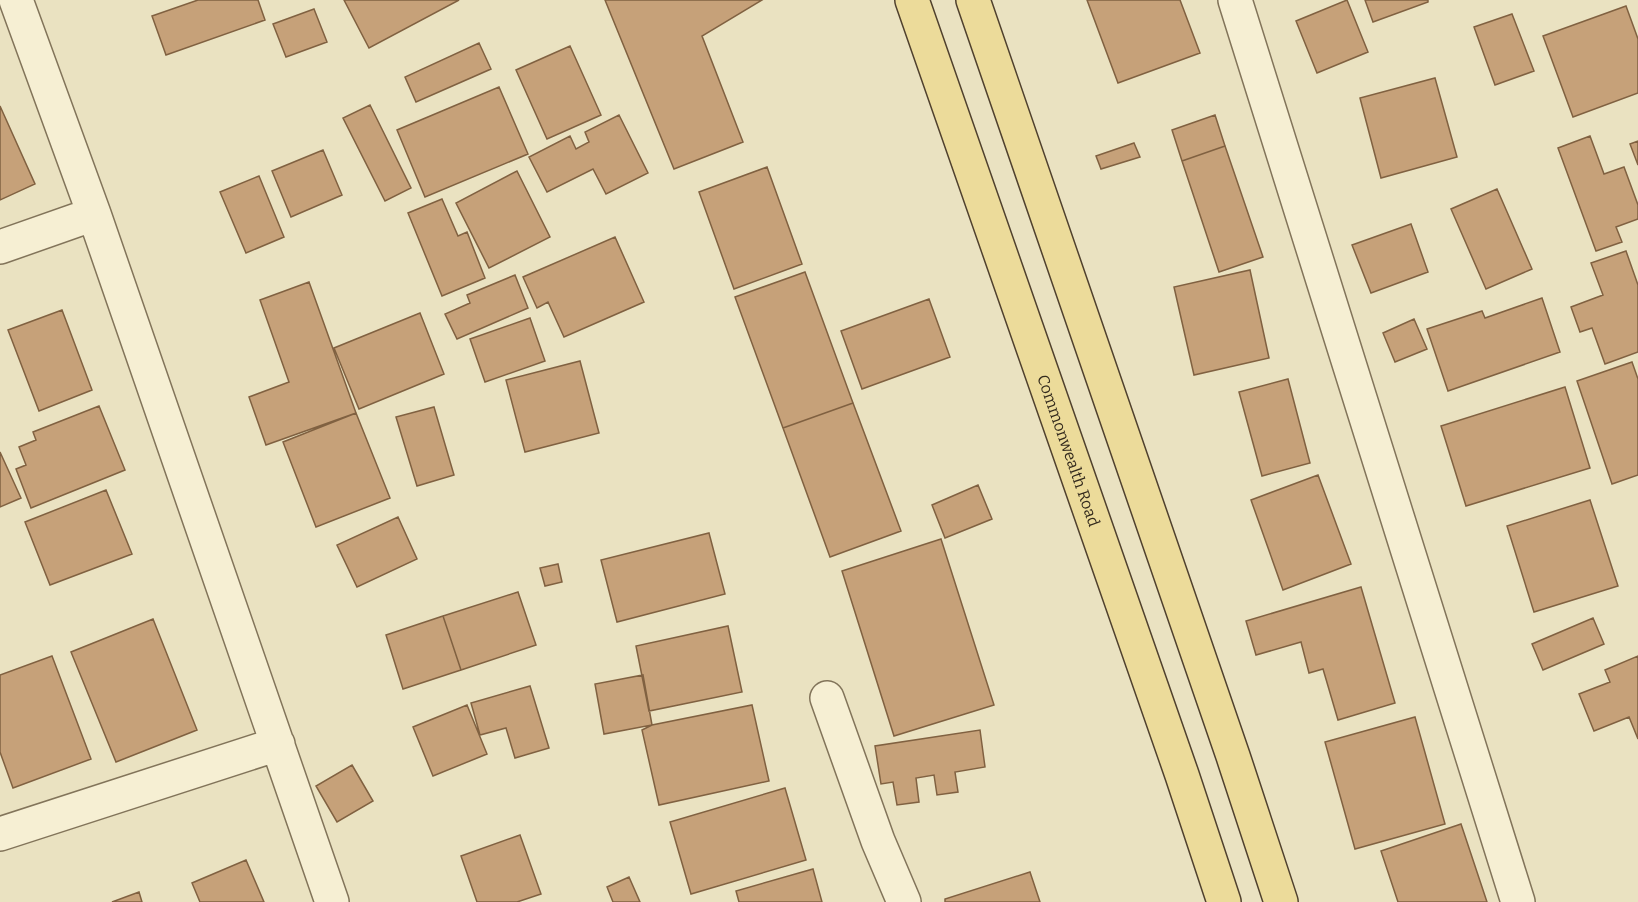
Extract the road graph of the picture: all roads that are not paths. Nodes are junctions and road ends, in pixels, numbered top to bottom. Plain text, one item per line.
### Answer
1 (16, 0) edge
2 (912, 0) edge
3 (973, 0) edge
4 (1235, 0) edge
5 (94, 214) junction
6 (0, 248) edge
7 (827, 698) dead end
8 (278, 744) junction
9 (0, 834) edge
10 (332, 902) edge
11 (904, 902) edge
12 (1224, 902) edge
13 (1281, 902) edge
14 (1518, 902) edge

1 - 5 street
2 - 12 main road, Commonwealth Road
3 - 13 main road
4 - 14 street
5 - 6 street
5 - 8 street
7 - 11 street
8 - 9 street
8 - 10 street

